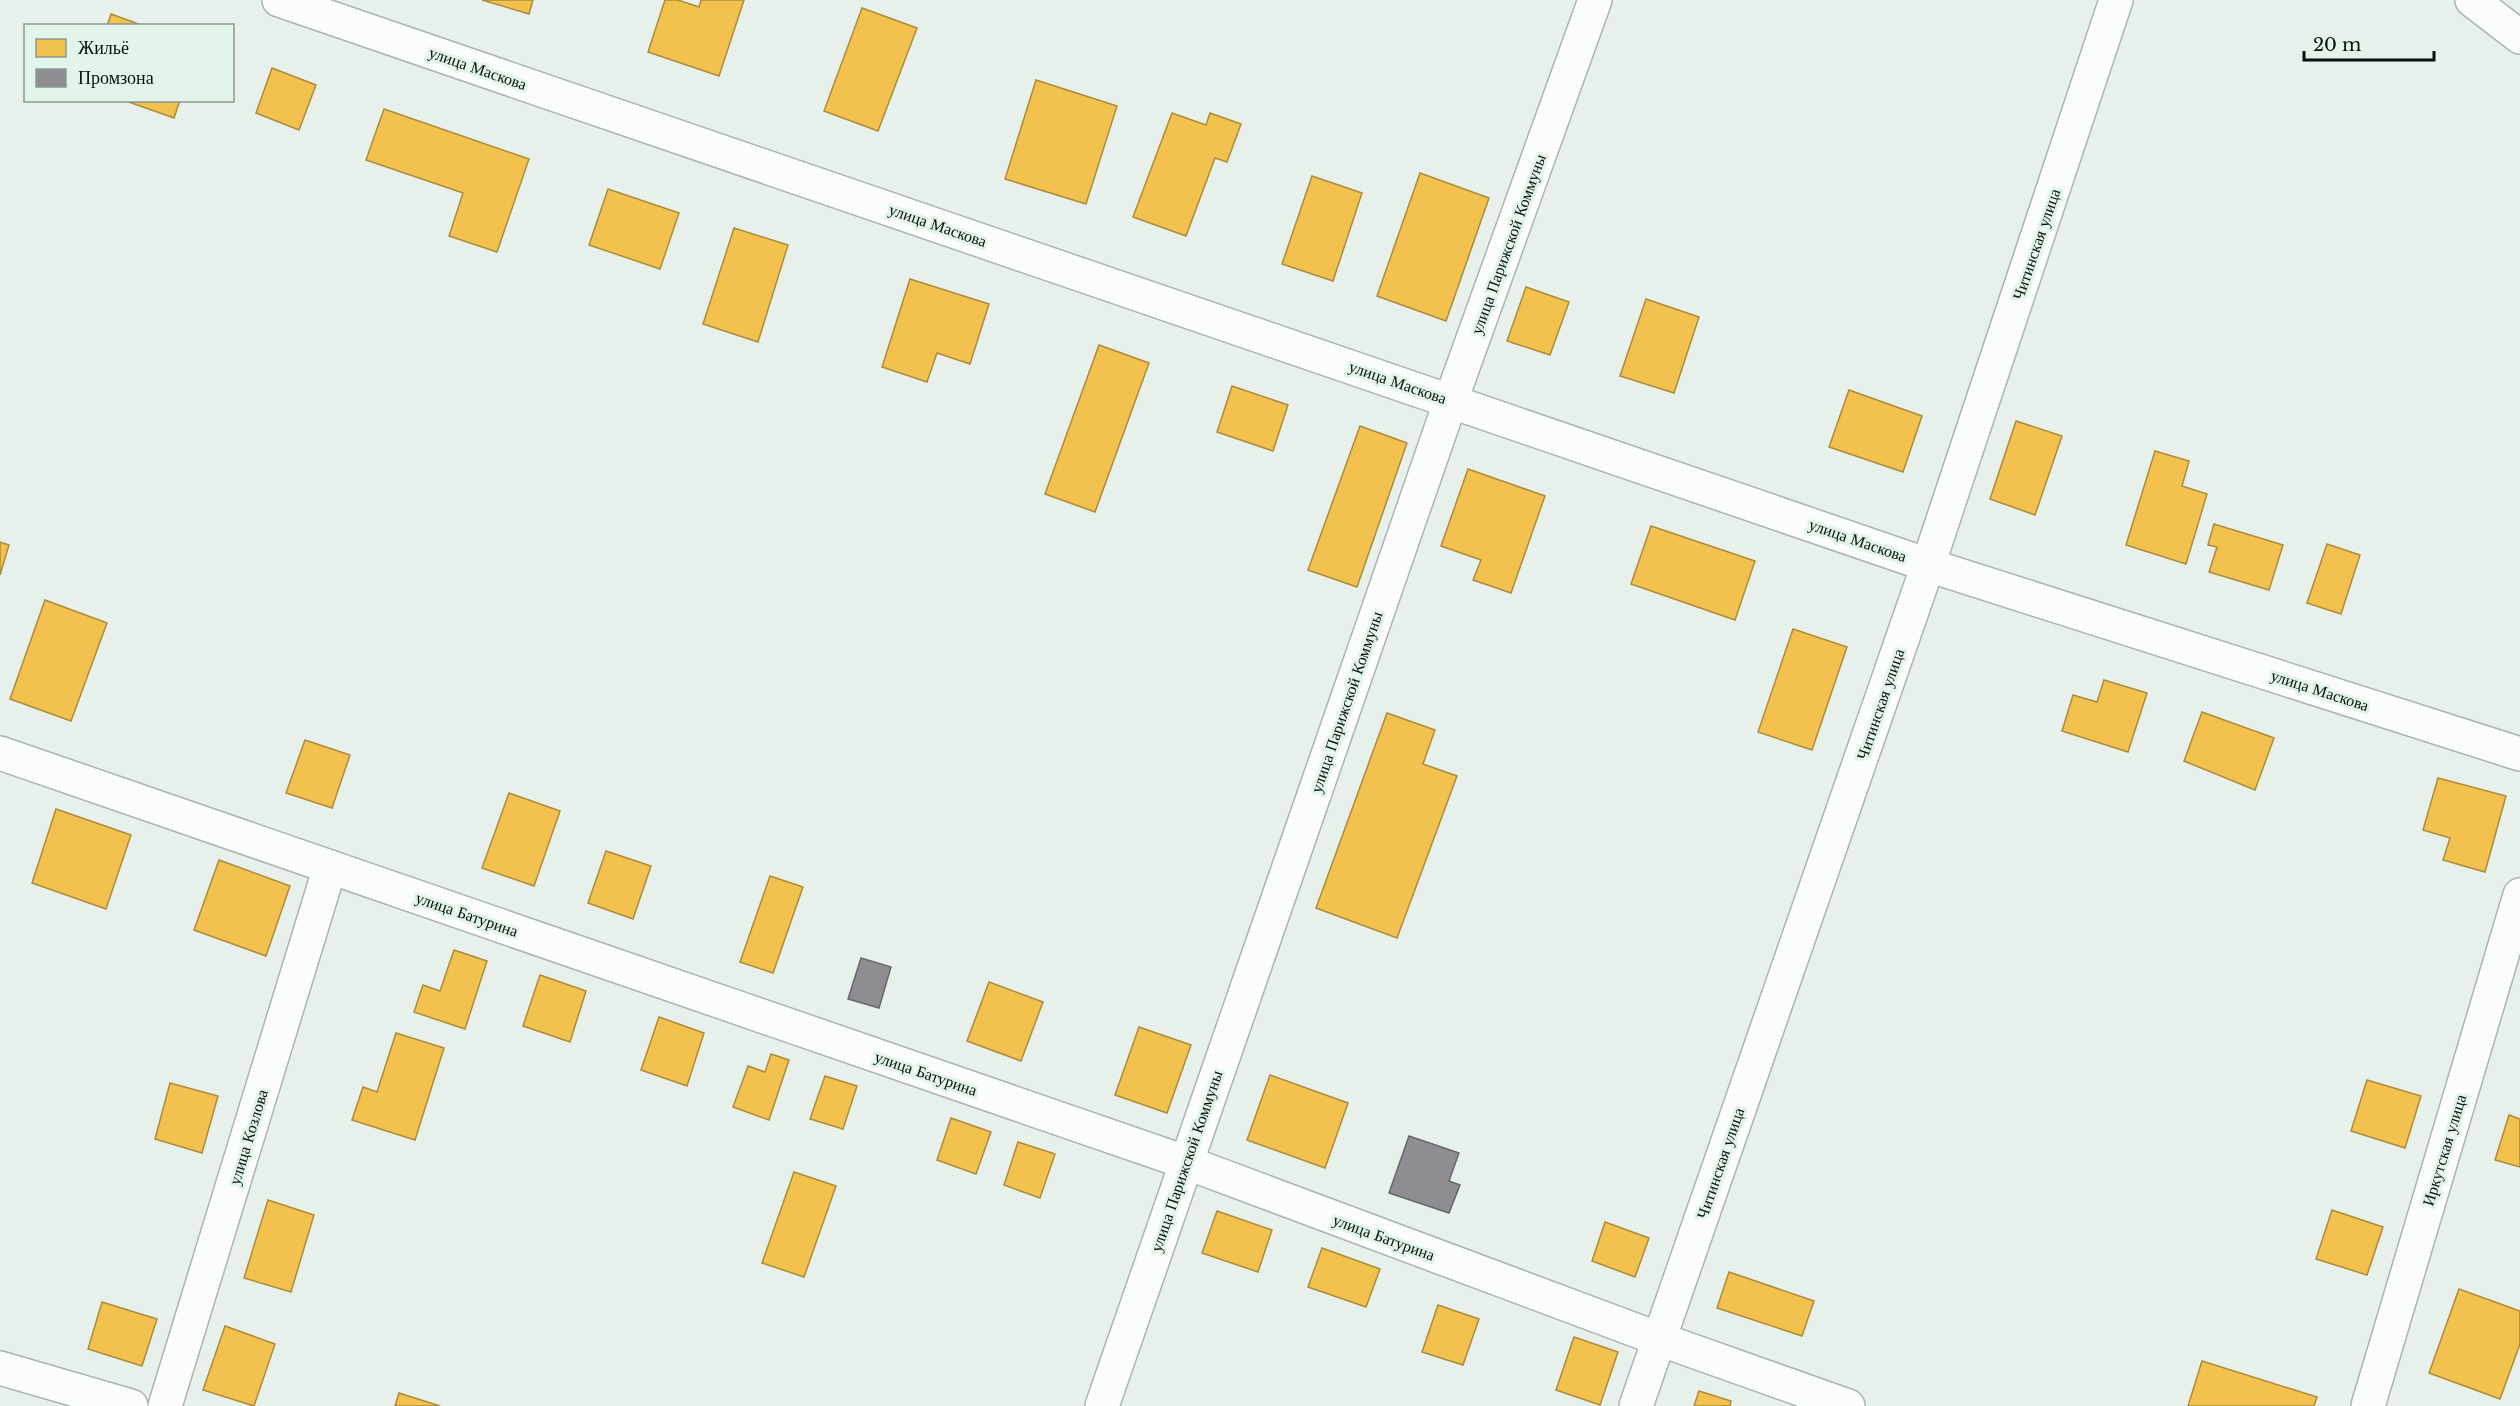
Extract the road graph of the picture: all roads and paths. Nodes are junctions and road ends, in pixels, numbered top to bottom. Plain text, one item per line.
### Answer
1 (279, 0) edge
2 (1595, 0) edge
3 (2116, 0) edge
4 (2482, 5) edge
5 (2520, 37) edge
6 (1451, 400) junction
7 (1928, 565) junction
8 (0, 753) edge
9 (2520, 754) edge
10 (330, 867) junction
11 (2520, 895) edge
12 (1185, 1162) junction
13 (1659, 1339) junction
14 (0, 1368) edge
15 (131, 1406) edge
16 (165, 1406) edge
17 (1102, 1406) edge
18 (1636, 1406) edge
19 (1848, 1406) edge
20 (2368, 1406) edge

1 - 6 street, улица Маскова
2 - 6 street, улица Парижской Коммуны
3 - 7 street, Читинская улица
4 - 5 street
6 - 7 street, улица Маскова
6 - 12 street, улица Парижской Коммуны
7 - 9 street, улица Маскова
7 - 13 street, Читинская улица
8 - 10 street, улица Батурина
10 - 12 street, улица Батурина
10 - 16 street, улица Козлова
11 - 20 street, Иркутская улица
12 - 13 street, улица Батурина
12 - 17 street, улица Парижской Коммуны
13 - 18 street, Читинская улица
13 - 19 street, улица Батурина
14 - 15 street

